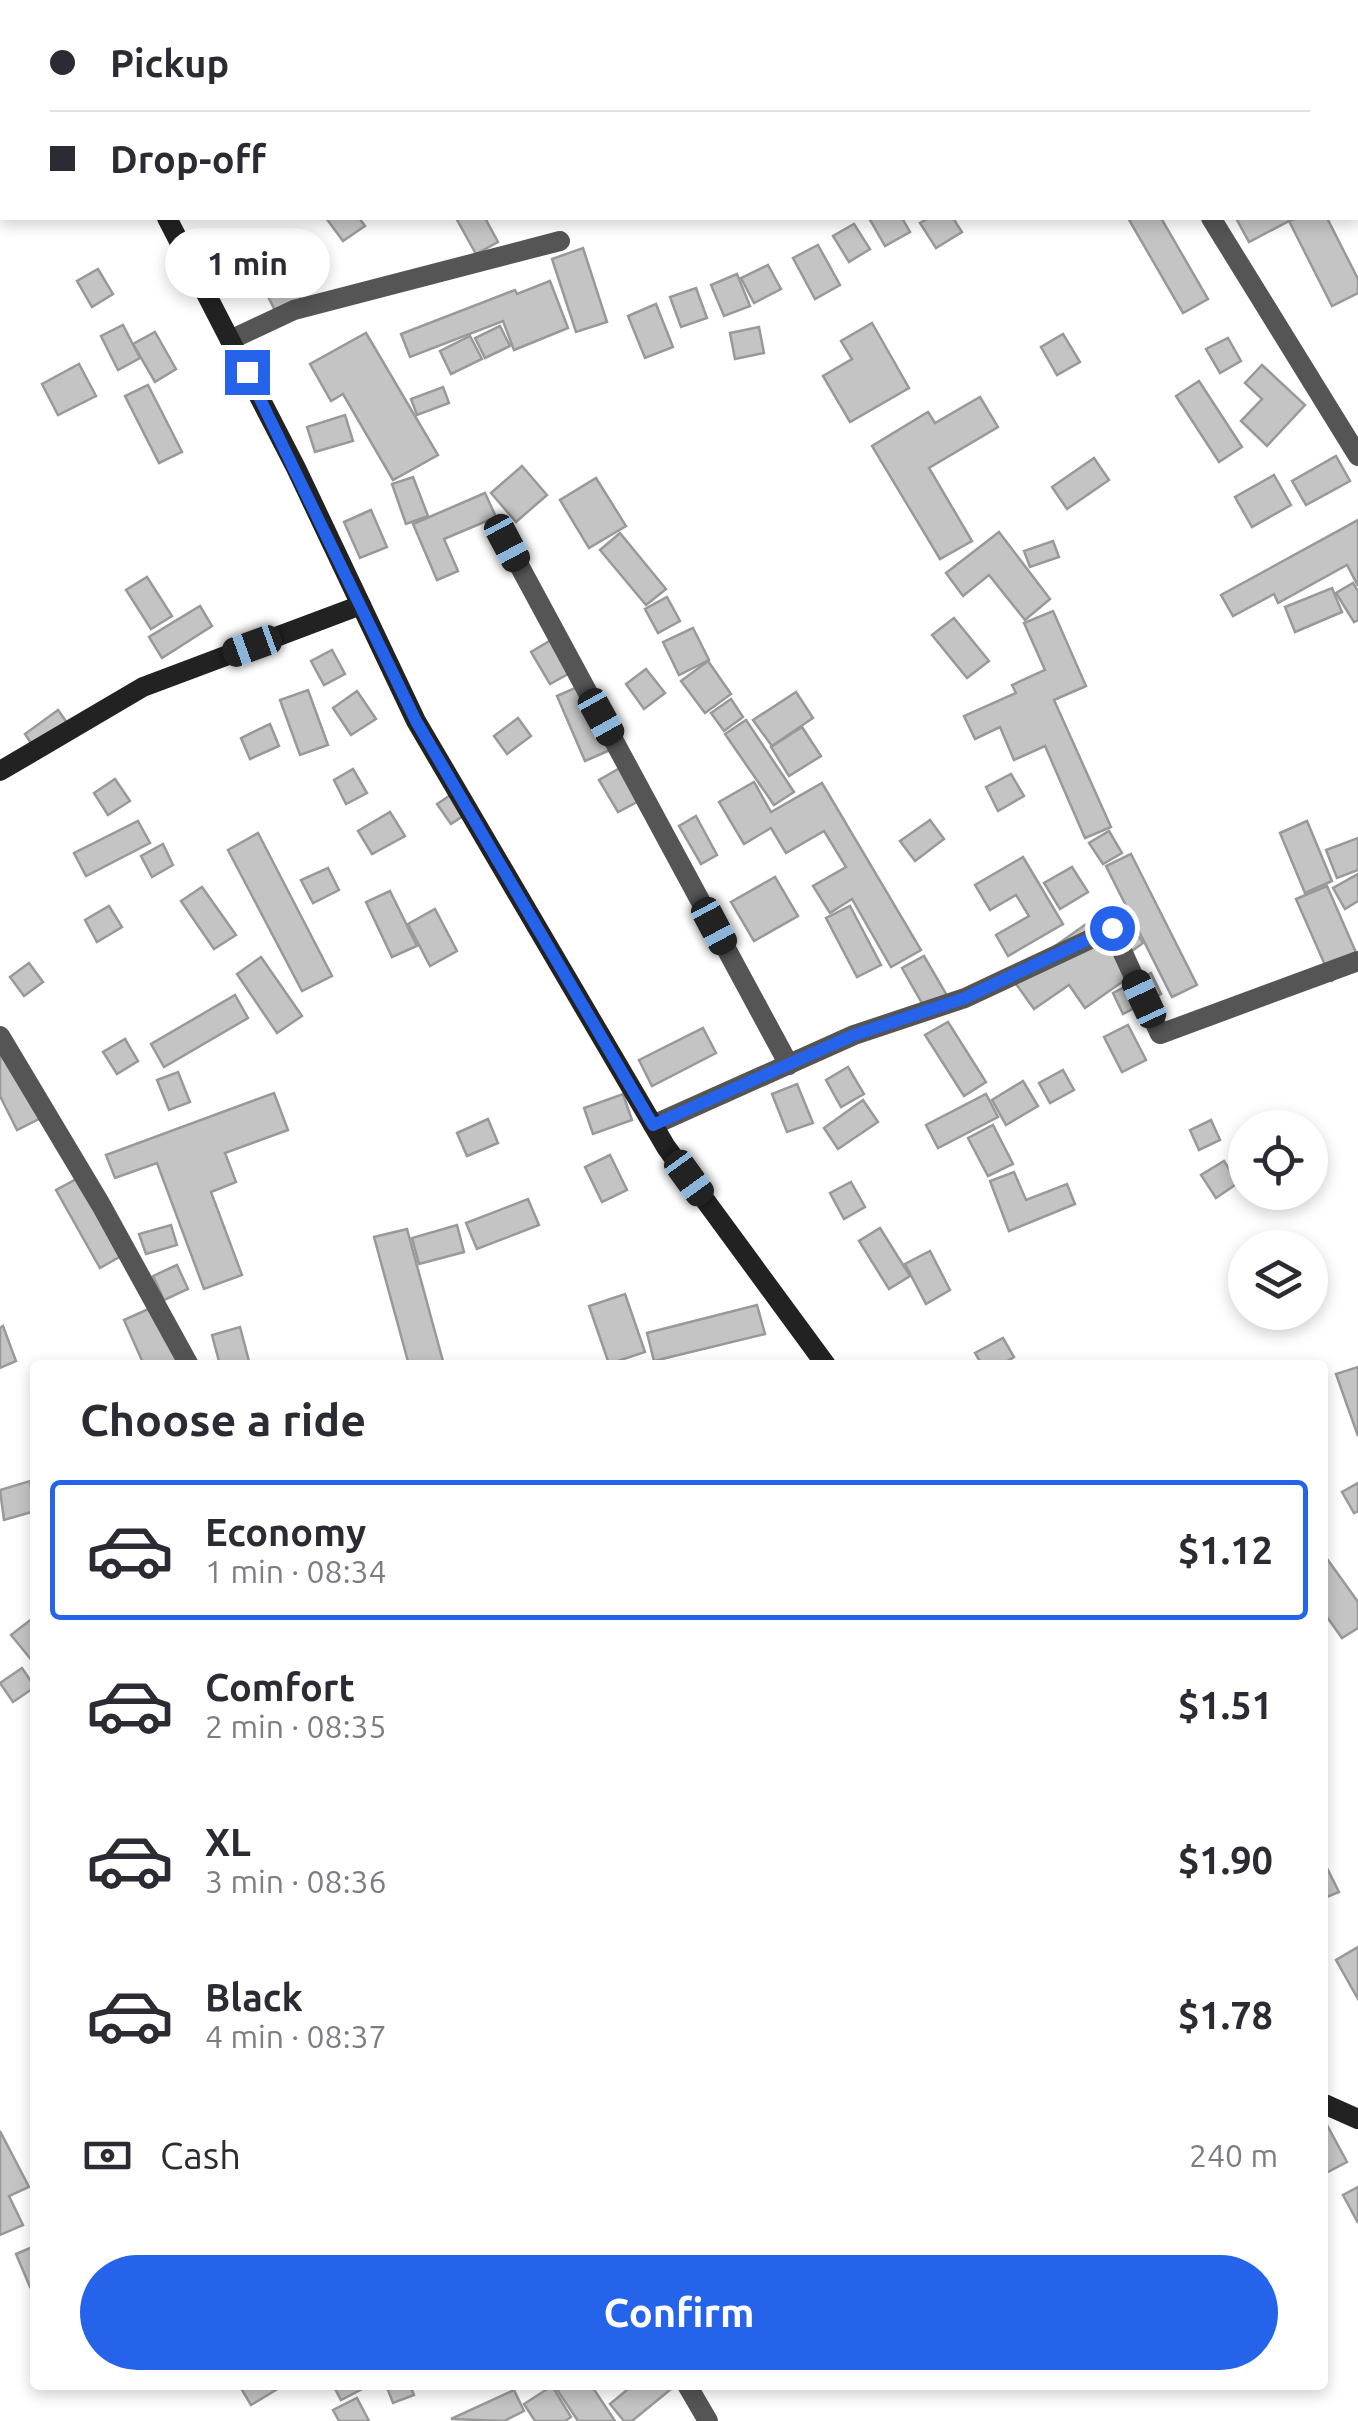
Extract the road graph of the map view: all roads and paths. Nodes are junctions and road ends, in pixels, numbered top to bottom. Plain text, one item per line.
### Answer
1 (168, 220) edge
2 (1212, 220) edge
3 (560, 241) dead end
4 (230, 340) junction
5 (1358, 456) edge
6 (507, 543) dead end
7 (361, 605) junction
8 (0, 771) edge
9 (1358, 961) edge
10 (0, 1036) edge
11 (789, 1065) junction
12 (653, 1125) junction
13 (186, 1360) edge
14 (822, 1360) edge
15 (1328, 2106) edge
16 (1358, 2119) edge
17 (690, 2390) edge
18 (708, 2421) edge

1 - 4 street
2 - 5 street
3 - 4 street
4 - 7 street
6 - 11 street
7 - 8 street
7 - 12 street
9 - 11 street
10 - 13 street
11 - 12 street
12 - 14 street
15 - 16 street
17 - 18 street

